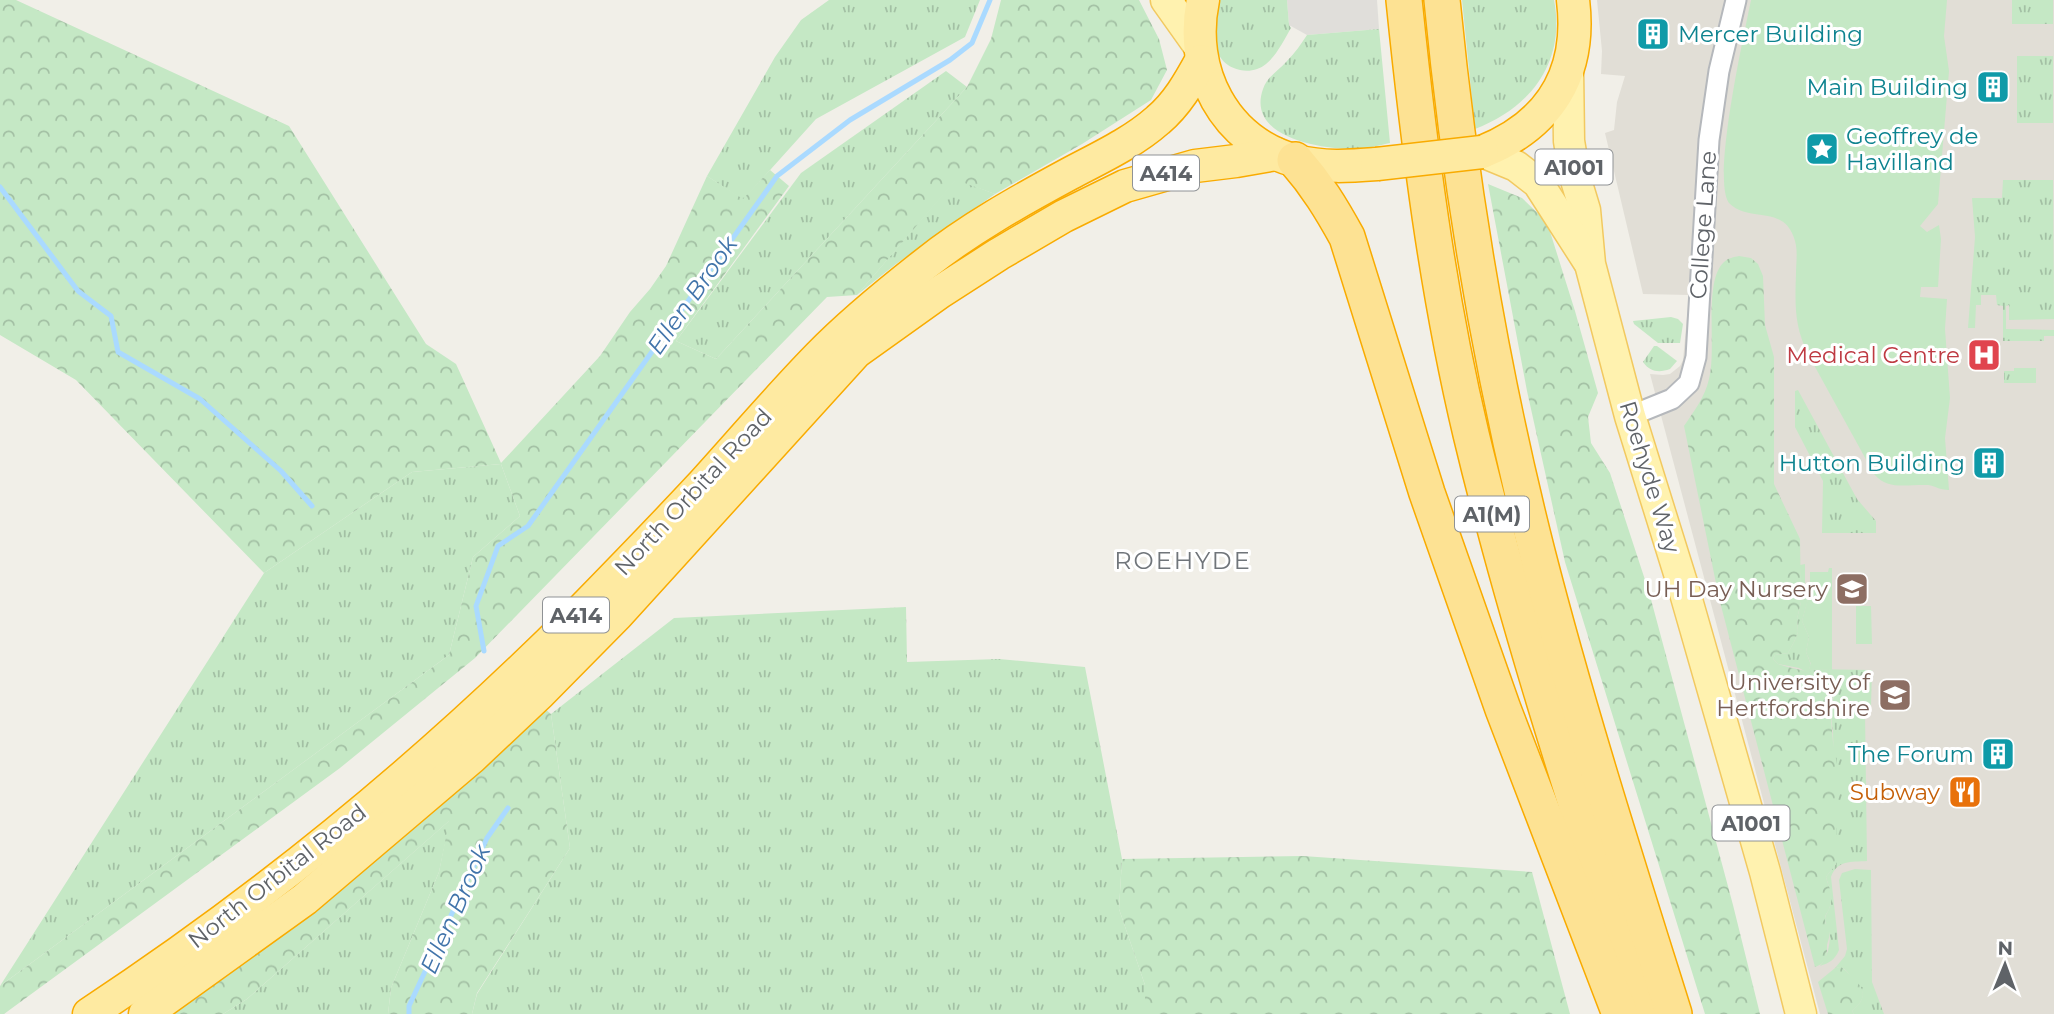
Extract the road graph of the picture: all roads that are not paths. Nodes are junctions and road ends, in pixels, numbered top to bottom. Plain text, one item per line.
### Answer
1 (1166, 0) edge
2 (1203, 0) edge
3 (1404, 0) edge
4 (1442, 0) edge
5 (1573, 0) edge
6 (1736, 0) edge
7 (1200, 53) junction
8 (1568, 69) junction
9 (1482, 152) junction
10 (1285, 157) junction
11 (1590, 264) junction
12 (1630, 416) junction
13 (89, 1014) edge
14 (145, 1014) edge
15 (1620, 1014) edge
16 (1643, 1014) edge
17 (1674, 1014) edge
18 (1801, 1014) edge

1 - 7 main road
2 - 7 highway
3 - 16 highway, A1(M)
4 - 17 highway, A1(M)
5 - 8 highway
6 - 12 street, College Lane
7 - 10 highway
7 - 13 highway, North Orbital Road / A414
8 - 9 highway
8 - 11 main road, Roehyde Way / A1001
9 - 10 highway, bridge
9 - 11 main road, Roehyde Way / A1001
10 - 14 highway, North Orbital Road / A414
10 - 15 highway
11 - 12 main road, Roehyde Way / A1001
12 - 18 main road, Roehyde Way / A1001

